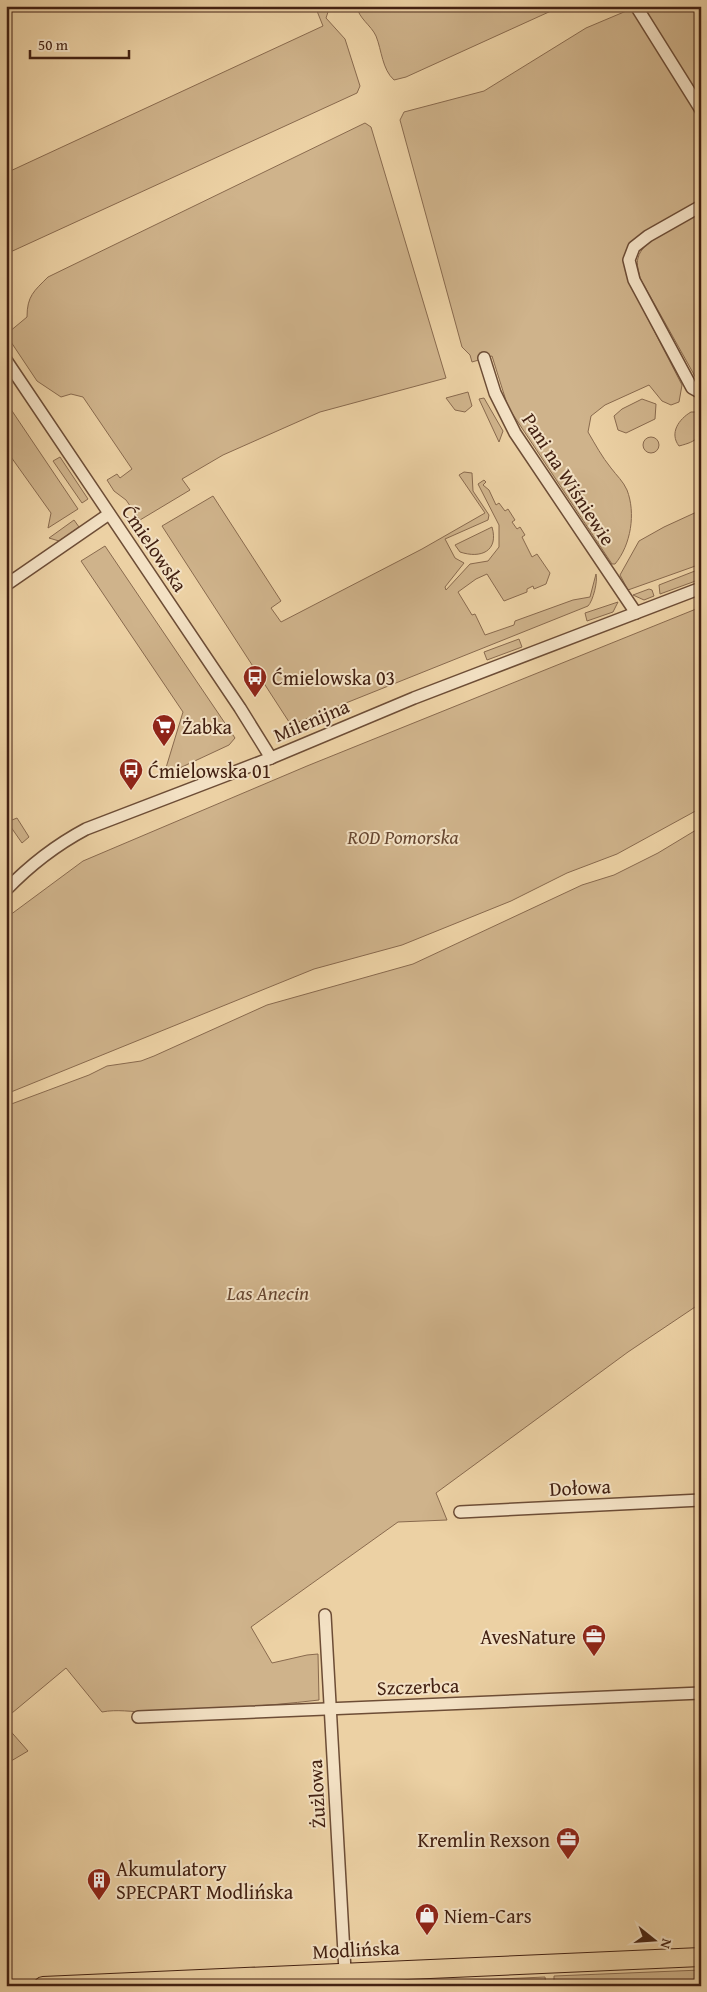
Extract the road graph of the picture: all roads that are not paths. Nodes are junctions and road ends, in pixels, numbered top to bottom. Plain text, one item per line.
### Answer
1 (636, 6) edge
2 (701, 110) edge
3 (701, 206) edge
4 (484, 358) dead end
5 (6, 360) edge
6 (701, 393) edge
7 (109, 514) junction
8 (6, 586) edge
9 (701, 588) edge
10 (636, 613) junction
11 (271, 758) junction
12 (6, 890) edge
13 (701, 1500) edge
14 (460, 1512) dead end
15 (325, 1615) dead end
16 (701, 1694) edge
17 (330, 1708) junction
18 (138, 1717) dead end
19 (701, 1957) edge
20 (345, 1971) junction
21 (43, 1986) edge

1 - 2 street
3 - 6 street
4 - 10 street, Pani na Wiśniewie
5 - 7 street, Ćmielowska
7 - 8 street
7 - 11 street, Ćmielowska
9 - 10 street, Milenijna
10 - 11 street, Milenijna
11 - 12 street, Milenijna
13 - 14 street, Dołowa
15 - 17 street, Żużlowa
16 - 17 street, Szczerbca
17 - 18 street, Szczerbca
17 - 20 street, Żużlowa
19 - 20 main road, Modlińska
20 - 21 main road, Modlińska

